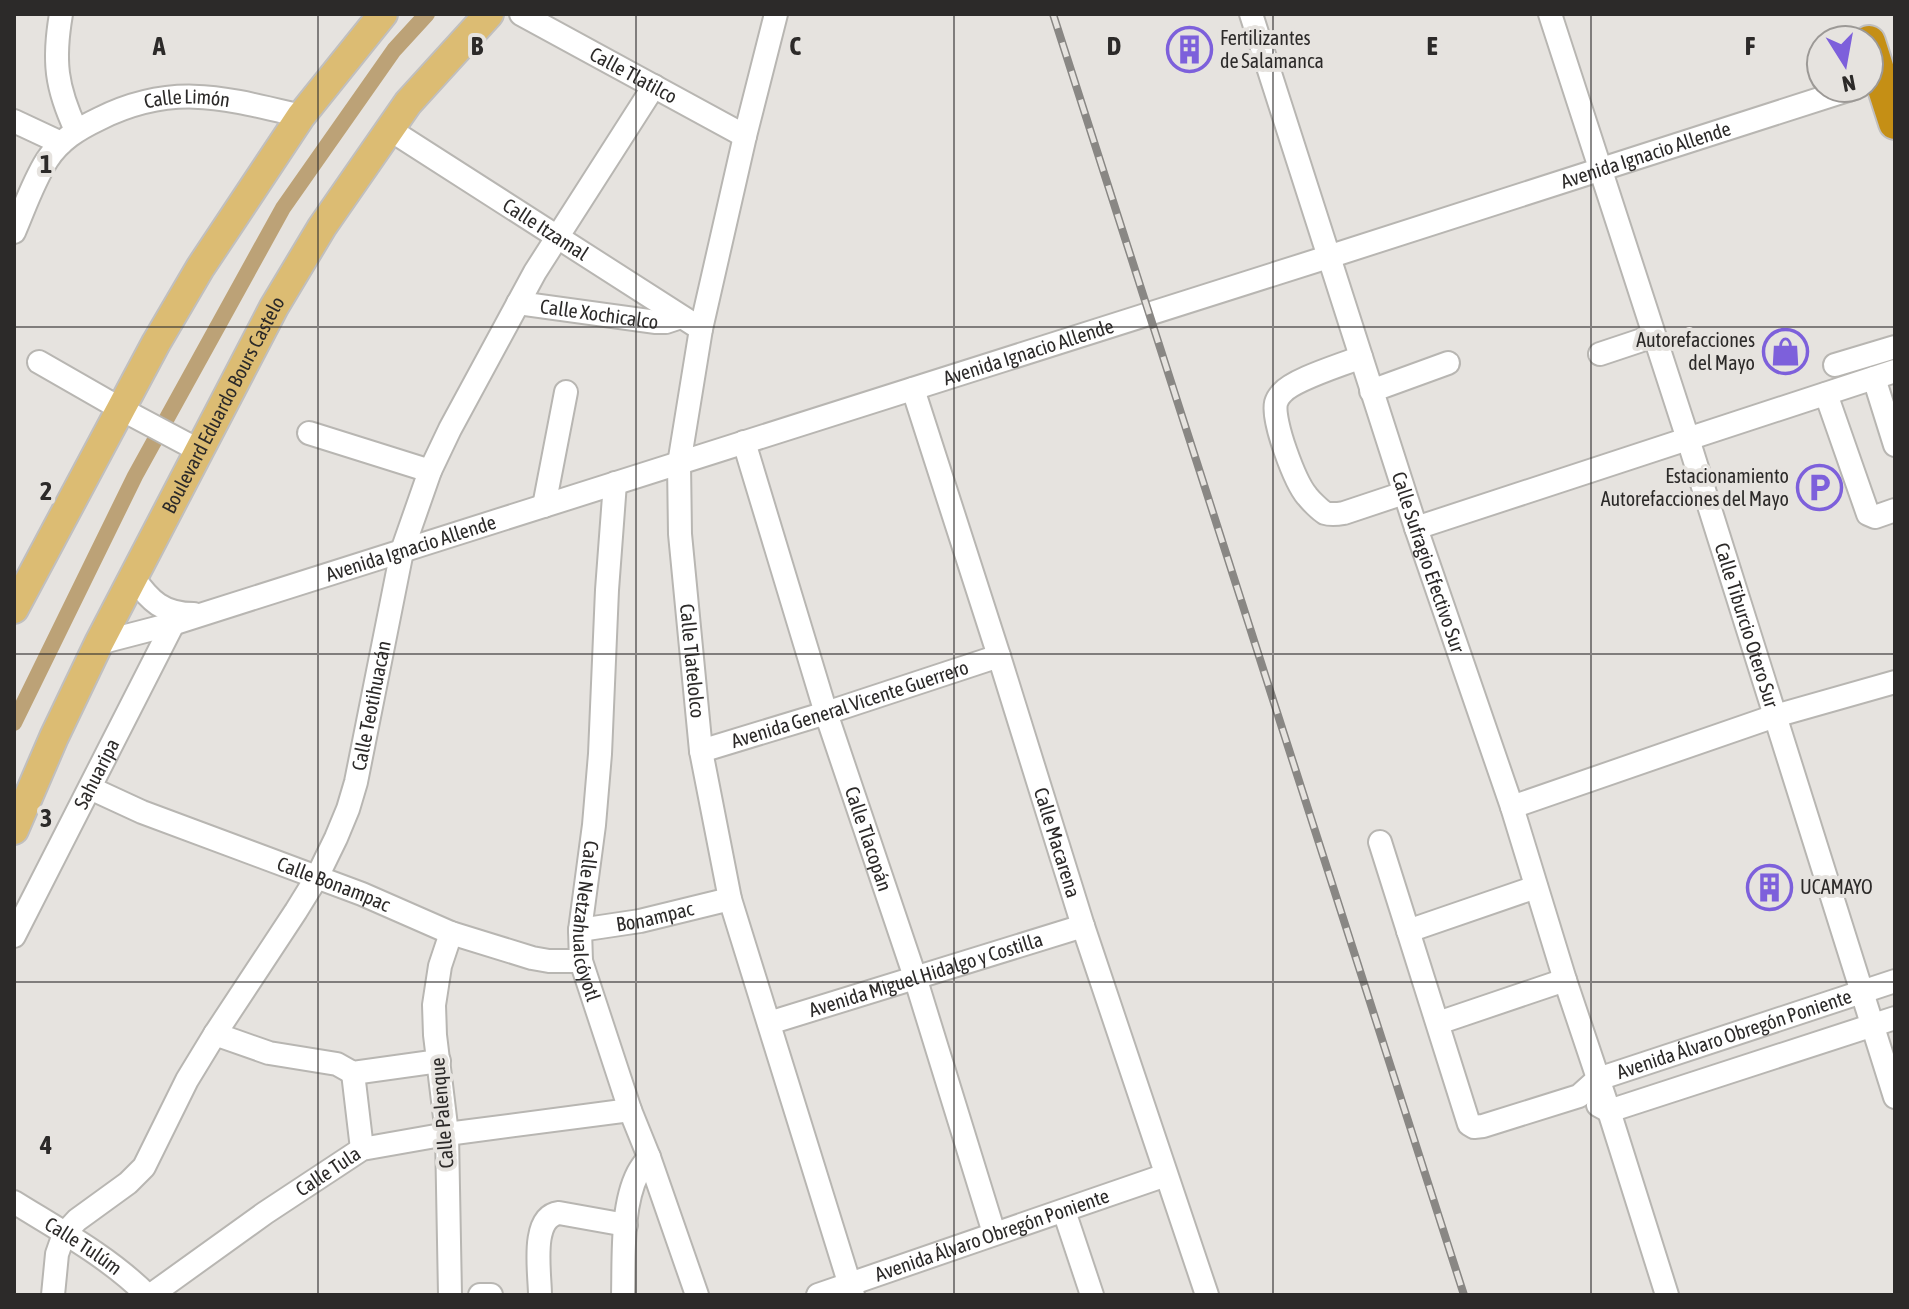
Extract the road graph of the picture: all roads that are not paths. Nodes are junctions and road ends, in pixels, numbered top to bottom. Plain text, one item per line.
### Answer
1 (61, 14) edge
2 (383, 14) edge
3 (489, 14) edge
4 (521, 14) edge
5 (776, 14) edge
6 (1251, 14) edge
7 (1550, 14) edge
8 (654, 86) junction
9 (1885, 102) edge
10 (1805, 104) edge
11 (301, 116) junction
12 (14, 121) edge
13 (1895, 123) edge
14 (389, 129) junction
15 (745, 136) junction
16 (68, 137) junction
17 (1600, 170) junction
18 (40, 173) junction
19 (14, 177) edge
20 (14, 232) edge
21 (557, 238) junction
22 (1328, 257) junction
23 (518, 303) junction
24 (681, 317) junction
25 (701, 329) junction
26 (1654, 336) junction
27 (1895, 347) edge
28 (1600, 354) dead end
29 (1361, 357) junction
30 (39, 362) dead end
31 (1448, 363) dead end
32 (1835, 365) dead end
33 (1885, 375) edge
34 (913, 389) junction
35 (1371, 391) junction
36 (566, 392) dead end
37 (1826, 394) junction
38 (126, 412) junction
39 (309, 433) dead end
40 (1688, 439) junction
41 (744, 442) junction
42 (1895, 445) edge
43 (193, 447) junction
44 (679, 464) junction
45 (430, 471) junction
46 (615, 483) junction
47 (1404, 493) junction
48 (544, 506) junction
49 (1895, 510) edge
50 (1416, 528) junction
51 (402, 551) junction
52 (133, 577) junction
53 (14, 609) edge
54 (175, 619) junction
55 (99, 643) junction
56 (999, 656) junction
57 (1895, 682) edge
58 (826, 713) junction
59 (1775, 716) junction
60 (701, 751) junction
61 (90, 788) junction
62 (1512, 807) junction
63 (14, 830) edge
64 (1380, 842) dead end
65 (317, 877) junction
66 (1536, 887) junction
67 (730, 899) junction
68 (1083, 926) junction
69 (580, 930) junction
70 (1408, 931) junction
71 (451, 933) junction
72 (14, 936) edge
73 (581, 961) junction
74 (915, 977) junction
75 (1565, 980) junction
76 (1895, 981) edge
77 (1867, 1009) junction
78 (1895, 1018) edge
79 (769, 1023) junction
80 (1438, 1023) junction
81 (215, 1034) junction
82 (439, 1061) junction
83 (353, 1073) junction
84 (1598, 1079) junction
85 (1579, 1096) junction
86 (1895, 1097) edge
87 (630, 1110) junction
88 (1609, 1111) junction
89 (447, 1134) junction
90 (362, 1149) junction
91 (649, 1157) junction
92 (1166, 1175) junction
93 (14, 1202) edge
94 (1064, 1211) junction
95 (626, 1225) junction
96 (994, 1233) junction
97 (64, 1234) junction
98 (852, 1289) edge
99 (53, 1295) edge
100 (149, 1295) edge
101 (450, 1295) edge
102 (480, 1295) edge
103 (491, 1295) edge
104 (540, 1295) edge
105 (623, 1295) edge
106 (697, 1295) edge
107 (818, 1295) edge
108 (1092, 1295) edge
109 (1207, 1295) edge
110 (1667, 1295) edge

1 - 16 street
2 - 11 main road
3 - 14 main road, Boulevard Eduardo Bours Castelo
4 - 8 street, Calle Tlatilco
5 - 15 street, Calle Tlatelolco
6 - 22 street, Calle Sufragio Efectivo Sur
7 - 17 street, Calle Tiburcio Otero Sur
8 - 15 street, Calle Tlatilco
8 - 21 street, Calle Teotihuacán
9 - 13 highway
10 - 17 street, Avenida Ignacio Allende
11 - 16 street, Calle Limón
11 - 38 main road
12 - 16 street
14 - 21 street, Calle Itzamal
14 - 43 main road, Boulevard Eduardo Bours Castelo
15 - 25 street, Calle Tlatelolco
16 - 18 street
17 - 22 street, Avenida Ignacio Allende
17 - 26 street, Calle Tiburcio Otero Sur
18 - 19 street
18 - 20 street
21 - 23 street, Calle Teotihuacán
21 - 24 street, Calle Itzamal
22 - 29 street, Calle Sufragio Efectivo Sur
22 - 34 street, Avenida Ignacio Allende
23 - 24 street, Calle Xochicalco
23 - 45 street, Calle Teotihuacán
24 - 25 street, Calle Itzamal
25 - 44 street, Calle Tlatelolco
26 - 28 street
26 - 40 street, Calle Tiburcio Otero Sur
27 - 32 street
29 - 35 street, Calle Sufragio Efectivo Sur
29 - 47 street
30 - 38 street
31 - 35 street
33 - 37 street
33 - 42 street
34 - 41 street, Avenida Ignacio Allende
34 - 56 street, Calle Macarena
35 - 47 street, Calle Sufragio Efectivo Sur
36 - 48 street
37 - 40 street
37 - 49 street
38 - 43 street
38 - 53 main road
39 - 45 street
40 - 50 street
40 - 59 street, Calle Tiburcio Otero Sur
41 - 44 street, Avenida Ignacio Allende
41 - 58 street, Calle Tlacopán
43 - 52 main road, Boulevard Eduardo Bours Castelo
44 - 46 street, Avenida Ignacio Allende
44 - 60 street, Calle Tlatelolco
45 - 51 street, Calle Teotihuacán
46 - 48 street, Avenida Ignacio Allende
46 - 69 street, Calle Netzahualcóyotl
47 - 50 street, Calle Sufragio Efectivo Sur
48 - 51 street, Avenida Ignacio Allende
50 - 62 street, Calle Sufragio Efectivo Sur
51 - 54 street, Avenida Ignacio Allende
51 - 65 street, Calle Teotihuacán
52 - 54 street
52 - 55 main road, Boulevard Eduardo Bours Castelo
54 - 55 street, Avenida Ignacio Allende
54 - 61 street, Sahuaripa
55 - 63 main road, Boulevard Eduardo Bours Castelo
56 - 58 street, Avenida General Vicente Guerrero
56 - 68 street, Calle Macarena
57 - 59 street
58 - 60 street, Avenida General Vicente Guerrero
58 - 74 street, Calle Tlacopán
59 - 62 street
59 - 77 street, Calle Tiburcio Otero Sur
60 - 67 street, Calle Tlatelolco
61 - 65 street, Calle Bonampac
61 - 72 street, Sahuaripa
62 - 66 street, Calle Sufragio Efectivo Sur
64 - 70 street
65 - 71 street, Calle Bonampac
65 - 81 street, Calle Teotihuacán
66 - 70 street
66 - 75 street, Calle Sufragio Efectivo Sur
67 - 69 street, Bonampac
67 - 79 street, Calle Tlatelolco
68 - 74 street, Avenida Miguel Hidalgo y Costilla
68 - 92 street, Calle Macarena
69 - 73 street, Calle Netzahualcóyotl
70 - 80 street
71 - 73 street, Calle Bonampac
71 - 82 street, Calle Palenque
73 - 87 street, Calle Netzahualcóyotl
74 - 79 street, Avenida Miguel Hidalgo y Costilla
74 - 96 street, Calle Tlacopán
75 - 80 street
75 - 84 street, Calle Sufragio Efectivo Sur
76 - 77 street, Avenida Álvaro Obregón Poniente
77 - 78 street, Avenida Álvaro Obregón Poniente
77 - 84 street, Avenida Álvaro Obregón Poniente
77 - 86 street, Calle Tiburcio Otero Sur
77 - 88 street, Avenida Álvaro Obregón Poniente
79 - 98 street, Calle Tlatelolco
80 - 85 street, Avenida Álvaro Obregón Poniente
81 - 83 street
81 - 97 street, Calle Teotihuacán
82 - 83 street
82 - 89 street, Calle Palenque
83 - 90 street
84 - 85 street, Avenida Álvaro Obregón Poniente
84 - 88 street, Calle Sufragio Efectivo Sur
85 - 88 street, Avenida Álvaro Obregón Poniente
87 - 89 street, Calle Tula
87 - 91 street, Calle Netzahualcóyotl
88 - 110 street, Calle Sufragio Efectivo Sur
89 - 90 street, Calle Tula
89 - 101 street, Calle Palenque
90 - 100 street, Calle Tula
91 - 95 street
91 - 106 street, Calle Netzahualcóyotl
92 - 94 street, Avenida Álvaro Obregón Poniente
92 - 109 street, Calle Macarena
93 - 97 street, Calle Tulúm
94 - 96 street, Avenida Álvaro Obregón Poniente
94 - 108 street
95 - 104 street
95 - 105 street
96 - 98 street, Avenida Álvaro Obregón Poniente
97 - 99 street
97 - 100 street, Calle Tulúm
98 - 107 street, Avenida Álvaro Obregón Poniente
102 - 103 street

